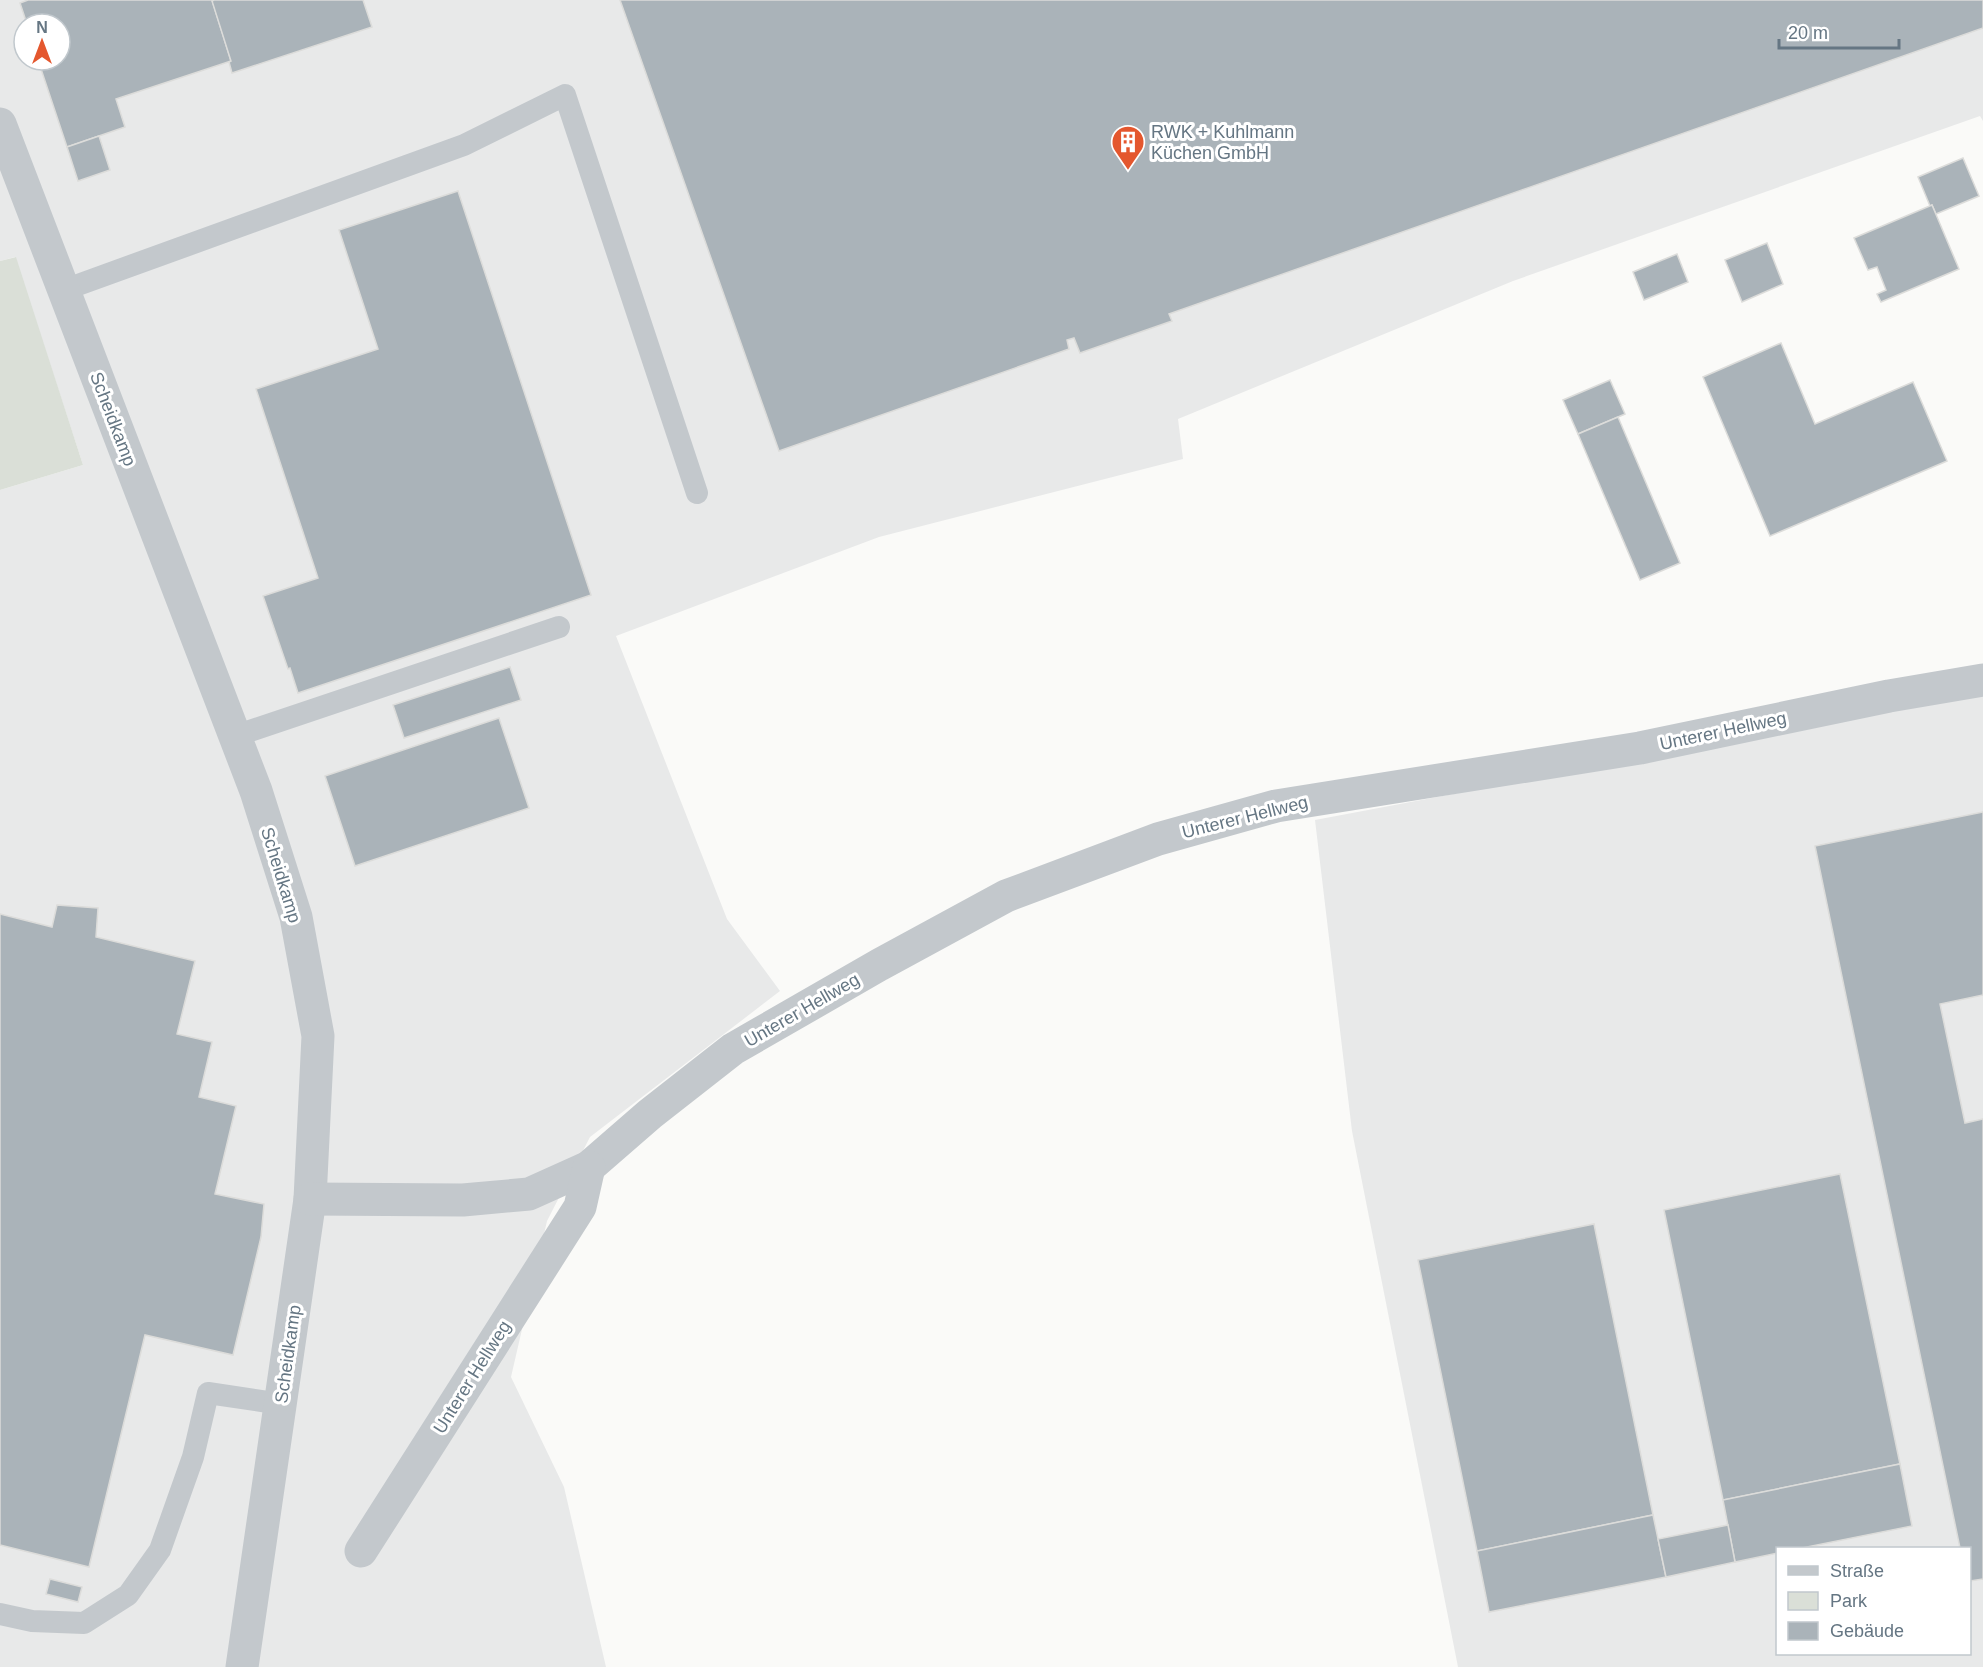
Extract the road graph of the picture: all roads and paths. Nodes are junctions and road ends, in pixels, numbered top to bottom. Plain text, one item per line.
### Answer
1 (0, 124) edge
2 (64, 290) junction
3 (697, 493) dead end
4 (559, 627) dead end
5 (1983, 680) edge
6 (235, 736) junction
7 (589, 1167) junction
8 (310, 1199) junction
9 (281, 1404) junction
10 (361, 1551) dead end
11 (0, 1614) edge
12 (242, 1667) edge

1 - 2 street, Scheidkamp
2 - 3 lane
2 - 6 street, Scheidkamp
4 - 6 lane
5 - 7 street, Unterer Hellweg
6 - 8 street, Scheidkamp
7 - 8 street, Unterer Hellweg
7 - 10 street, Unterer Hellweg
8 - 9 street, Scheidkamp
9 - 11 lane
9 - 12 street, Scheidkamp

